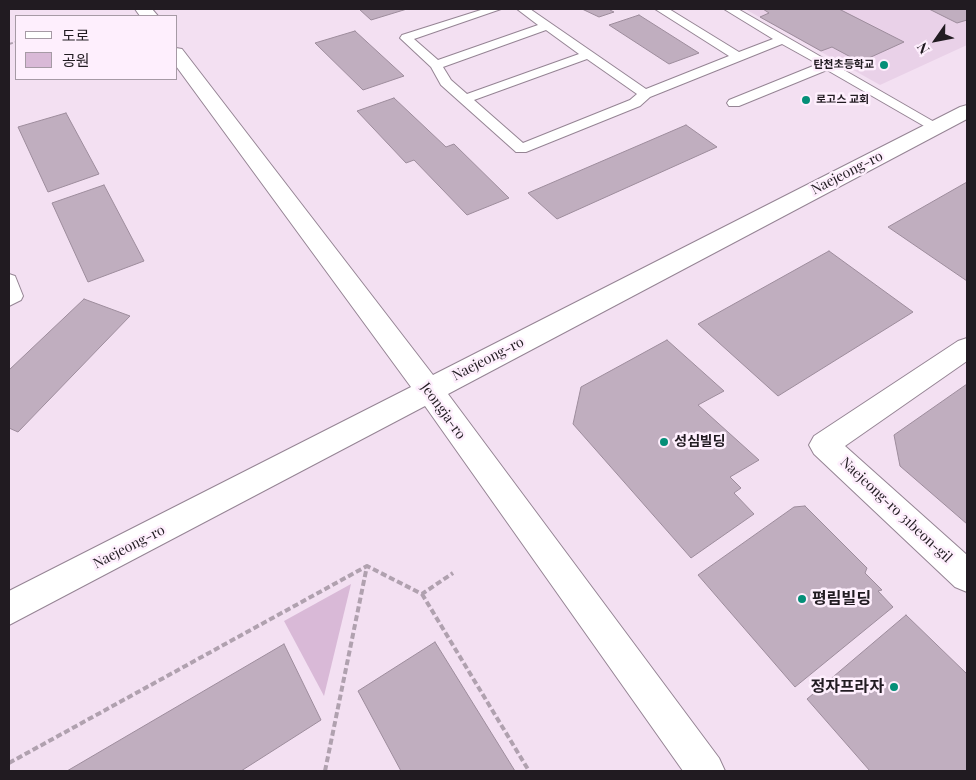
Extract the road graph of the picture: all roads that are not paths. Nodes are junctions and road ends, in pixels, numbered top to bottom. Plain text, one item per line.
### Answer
1 (495, 9) edge
2 (523, 9) edge
3 (661, 9) edge
4 (730, 9) edge
5 (473, 12) edge
6 (548, 26) junction
7 (783, 39) junction
8 (588, 54) junction
9 (178, 56) edge
10 (739, 57) junction
11 (827, 64) junction
12 (436, 65) junction
13 (618, 75) junction
14 (601, 82) dead end
15 (645, 94) junction
16 (466, 99) junction
17 (734, 103) dead end
18 (967, 111) edge
19 (936, 127) junction
20 (9, 280) edge
21 (9, 300) edge
22 (967, 348) edge
23 (429, 390) junction
24 (967, 576) edge
25 (9, 609) edge
26 (706, 771) edge

1 - 5 lane
2 - 6 lane
3 - 10 lane
4 - 7 lane
5 - 12 lane
6 - 8 lane
6 - 12 lane
7 - 10 lane
7 - 11 lane
8 - 13 lane
8 - 16 lane
9 - 23 street, Jeongja-ro
10 - 15 lane
11 - 17 lane
11 - 19 lane
12 - 16 lane
13 - 14 lane
13 - 15 lane
15 - 16 lane
18 - 19 street, Naejeong-ro
19 - 23 street, Naejeong-ro
20 - 21 lane
22 - 24 street, Naejeong-ro 31beon-gil
23 - 25 street, Naejeong-ro
23 - 26 street, Jeongja-ro

